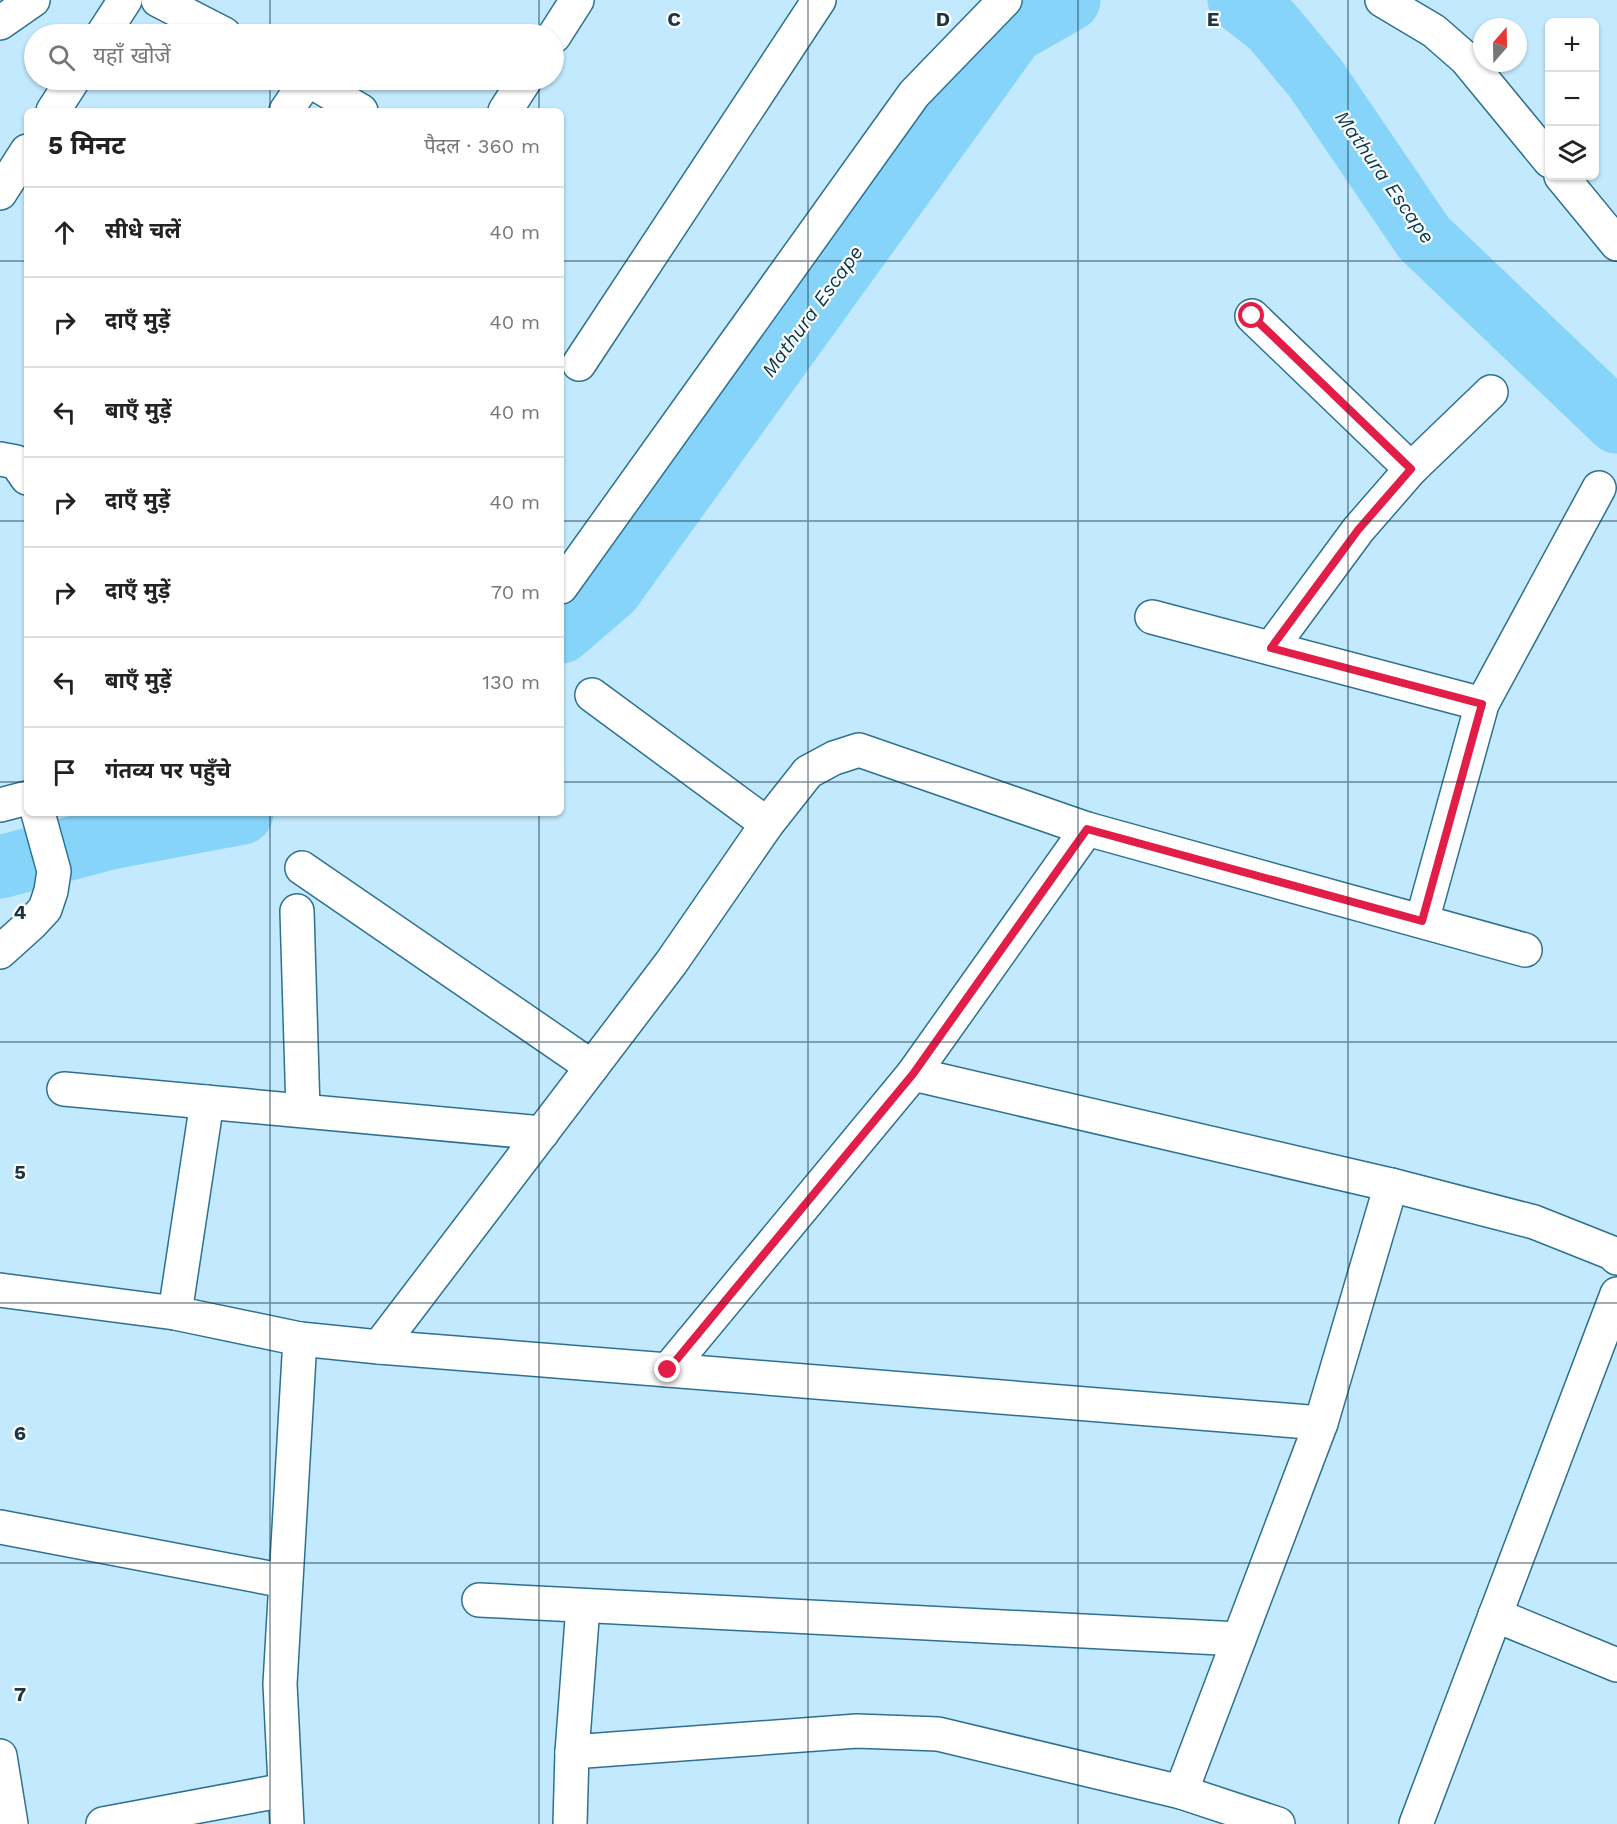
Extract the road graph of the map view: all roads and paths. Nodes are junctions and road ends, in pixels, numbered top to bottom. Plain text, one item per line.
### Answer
1 (33, 0) edge
2 (125, 0) edge
3 (158, 0) edge
4 (577, 0) edge
5 (819, 0) edge
6 (1005, 0) edge
7 (1382, 0) edge
8 (1415, 0) edge
9 (0, 23) edge
10 (109, 24) edge
11 (205, 24) edge
12 (562, 24) edge
13 (1434, 31) junction
14 (67, 90) edge
15 (301, 90) edge
16 (325, 90) edge
17 (519, 90) edge
18 (55, 108) edge
19 (288, 108) edge
20 (356, 108) edge
21 (507, 108) edge
22 (1545, 155) edge
23 (24, 156) edge
24 (1565, 180) edge
25 (0, 193) edge
26 (1615, 237) edge
27 (1252, 316) dead end
28 (579, 364) dead end
29 (1491, 392) dead end
30 (0, 459) edge
31 (1411, 469) junction
32 (24, 474) edge
33 (1599, 488) dead end
34 (564, 583) edge
35 (1152, 617) dead end
36 (1271, 648) junction
37 (592, 695) dead end
38 (1482, 704) junction
39 (0, 805) edge
40 (24, 808) edge
41 (37, 816) edge
42 (767, 824) junction
43 (1087, 829) junction
44 (302, 868) dead end
45 (297, 912) dead end
46 (1422, 921) junction
47 (1525, 950) dead end
48 (0, 952) edge
49 (592, 1067) junction
50 (913, 1074) junction
51 (64, 1089) dead end
52 (207, 1102) junction
53 (303, 1110) junction
54 (542, 1132) junction
55 (1391, 1185) junction
56 (1617, 1258) edge
57 (0, 1290) edge
58 (1617, 1294) edge
59 (175, 1313) junction
60 (300, 1339) junction
61 (379, 1347) junction
62 (668, 1370) junction
63 (1321, 1423) junction
64 (0, 1527) edge
65 (285, 1581) junction
66 (479, 1600) dead end
67 (583, 1605) junction
68 (1495, 1615) junction
69 (1239, 1639) junction
70 (1617, 1665) edge
71 (572, 1752) junction
72 (0, 1756) edge
73 (285, 1790) junction
74 (1181, 1792) junction
75 (11, 1824) edge
76 (103, 1824) edge
77 (287, 1824) edge
78 (570, 1824) edge
79 (1278, 1824) edge
80 (1416, 1824) edge

1 - 9 street
2 - 10 street
3 - 11 street
4 - 12 street
5 - 28 street
6 - 34 street
7 - 13 street
8 - 13 street
13 - 22 street
14 - 18 street
15 - 19 street
16 - 20 street
17 - 21 street
23 - 25 street
24 - 26 street
27 - 31 street
29 - 31 street
30 - 32 street
31 - 36 street
33 - 38 street
35 - 36 street
36 - 38 street
37 - 42 street
38 - 46 street
39 - 40 street
41 - 48 street
42 - 43 street
42 - 49 street
43 - 46 street
43 - 50 street
44 - 49 street
45 - 53 street
46 - 47 street
49 - 54 street
50 - 55 street
50 - 62 street
51 - 52 street
52 - 53 street
52 - 59 street
53 - 54 street
54 - 61 street
55 - 56 street
55 - 63 street
57 - 59 street
58 - 68 street
59 - 60 street
60 - 61 street
60 - 65 street
61 - 62 street
62 - 63 street
63 - 69 street
64 - 65 street
65 - 73 street
66 - 67 street
67 - 69 street
67 - 71 street
68 - 70 street
68 - 80 street
69 - 74 street
71 - 74 street
71 - 78 street
72 - 75 street
73 - 76 street
73 - 77 street
74 - 79 street

